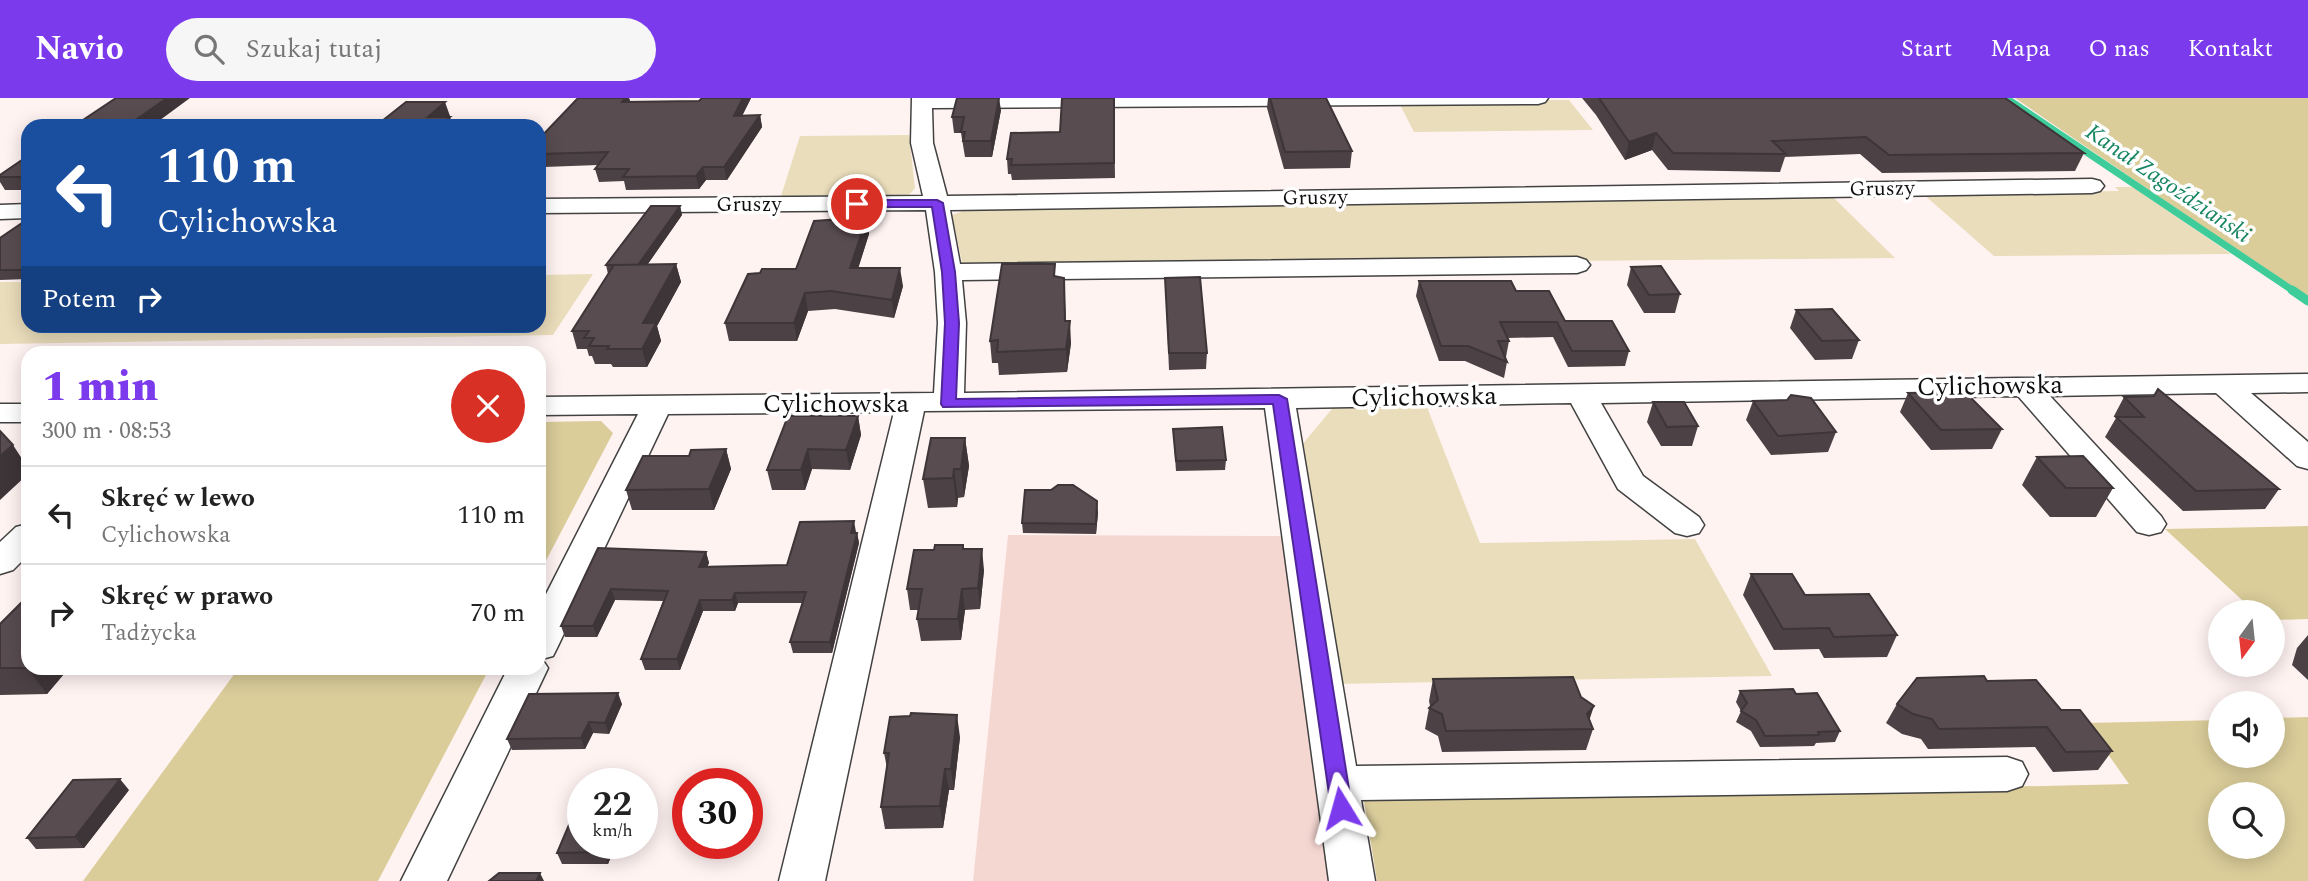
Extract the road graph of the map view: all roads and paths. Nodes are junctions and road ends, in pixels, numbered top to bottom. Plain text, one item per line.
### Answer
1 (1538, 98) edge
2 (922, 100) edge
3 (2092, 186) dead end
4 (937, 203) junction
5 (546, 206) edge
6 (21, 211) edge
7 (0, 212) edge
8 (1577, 265) dead end
9 (948, 272) junction
10 (2222, 383) junction
11 (2308, 383) edge
12 (2024, 386) junction
13 (1581, 394) junction
14 (1279, 399) junction
15 (911, 403) junction
16 (948, 404) junction
17 (546, 406) edge
18 (657, 406) junction
19 (0, 413) edge
20 (21, 413) edge
21 (2308, 459) edge
22 (1687, 524) dead end
23 (2149, 524) dead end
24 (21, 542) edge
25 (0, 562) edge
26 (546, 632) edge
27 (525, 675) edge
28 (2007, 774) dead end
29 (1338, 783) junction
30 (424, 881) edge
31 (802, 881) edge
32 (1352, 881) edge

1 - 2 street
2 - 4 street
3 - 4 street, Gruszy
4 - 5 street, Gruszy
4 - 9 street
6 - 7 street
8 - 9 street
9 - 16 street
10 - 11 street, Cylichowska
10 - 12 street, Cylichowska
10 - 21 street
12 - 13 street, Cylichowska
12 - 23 street
13 - 14 street, Cylichowska
13 - 22 street
14 - 16 street, Cylichowska
14 - 29 street
15 - 16 street, Cylichowska
15 - 18 street, Cylichowska
15 - 31 street
17 - 18 street, Cylichowska
18 - 26 street
19 - 20 street
24 - 25 street
27 - 30 street
28 - 29 street
29 - 32 street

